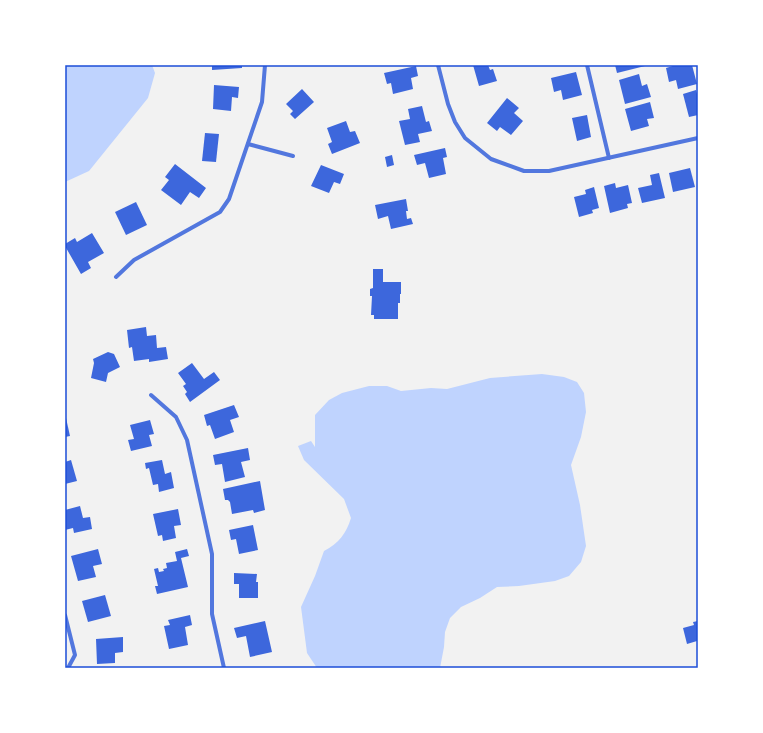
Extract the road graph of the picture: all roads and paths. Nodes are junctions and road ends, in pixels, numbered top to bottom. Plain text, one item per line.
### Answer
1 (265, 65) edge
2 (438, 65) edge
3 (587, 65) edge
4 (698, 138) edge
5 (248, 144) junction
6 (293, 156) dead end
7 (609, 158) junction
8 (116, 277) dead end
9 (151, 395) dead end
10 (65, 615) edge
11 (68, 668) edge
12 (224, 668) edge

1 - 5 street
2 - 7 street
3 - 7 street
4 - 7 street
5 - 6 street
5 - 8 street
9 - 12 street
10 - 11 street

